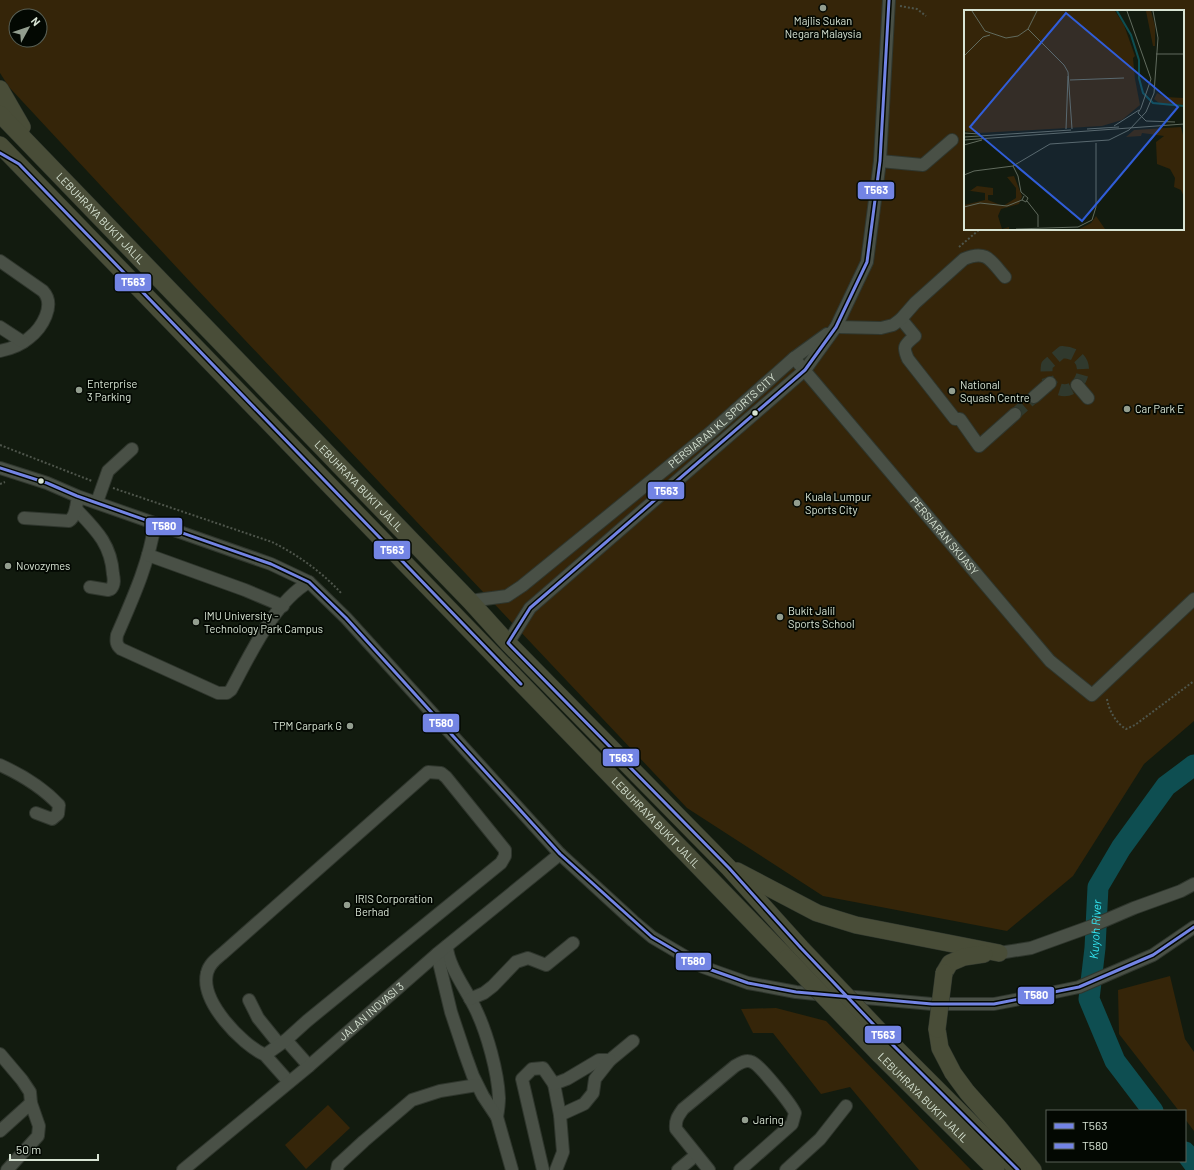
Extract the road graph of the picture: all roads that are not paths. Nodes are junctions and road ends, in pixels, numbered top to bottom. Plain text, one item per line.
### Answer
1 (889, 2) edge
2 (0, 89) edge
3 (0, 114) edge
4 (952, 140) dead end
5 (0, 145) edge
6 (35, 150) junction
7 (0, 153) edge
8 (880, 161) junction
9 (19, 164) junction
10 (0, 261) edge
11 (1005, 277) dead end
12 (897, 322) junction
13 (0, 327) edge
14 (836, 327) junction
15 (23, 342) junction
16 (0, 351) edge
17 (794, 358) junction
18 (805, 370) junction
19 (1050, 383) dead end
20 (1077, 385) dead end
21 (1034, 397) tunnel mouth
22 (1088, 398) dead end
23 (1015, 414) tunnel mouth
24 (132, 450) dead end
25 (0, 468) edge
26 (77, 496) junction
27 (630, 498) junction
28 (97, 502) junction
29 (76, 509) junction
30 (641, 511) junction
31 (24, 518) dead end
32 (156, 523) junction
33 (148, 556) junction
34 (309, 582) junction
35 (90, 587) dead end
36 (1194, 599) edge
37 (470, 601) junction
38 (283, 606) junction
39 (508, 643) junction
40 (0, 765) edge
41 (36, 813) dead end
42 (560, 854) junction
43 (729, 868) junction
44 (1194, 884) edge
45 (1194, 927) edge
46 (573, 943) dead end
47 (447, 946) junction
48 (999, 953) junction
49 (437, 954) junction
50 (470, 999) junction
51 (249, 1000) dead end
52 (633, 1041) dead end
53 (283, 1042) junction
54 (885, 1048) junction
55 (0, 1054) edge
56 (265, 1055) junction
57 (610, 1060) junction
58 (309, 1066) junction
59 (289, 1082) junction
60 (554, 1084) junction
61 (477, 1085) junction
62 (31, 1103) junction
63 (846, 1106) dead end
64 (560, 1115) junction
65 (498, 1117) junction
66 (0, 1131) edge
67 (696, 1154) junction
68 (0, 1169) edge
69 (6, 1170) edge
70 (183, 1170) edge
71 (337, 1170) edge
72 (512, 1170) edge
73 (542, 1170) edge
74 (556, 1170) edge
75 (678, 1170) edge
76 (709, 1170) edge
77 (740, 1170) edge
78 (786, 1170) edge
79 (996, 1170) edge
80 (1018, 1170) edge
81 (1033, 1170) edge

1 - 8 street, PERSIARAN KL SPORTS CITY
2 - 6 highway
3 - 6 highway, LEBUHRAYA BUKIT JALIL
4 - 8 street
5 - 9 highway, LEBUHRAYA BUKIT JALIL
6 - 37 highway, LEBUHRAYA BUKIT JALIL
7 - 9 highway
8 - 14 street, PERSIARAN KL SPORTS CITY
9 - 54 highway, LEBUHRAYA BUKIT JALIL, bridge
10 - 15 street
11 - 12 street
12 - 14 street
12 - 23 street
13 - 15 street
14 - 17 street, PERSIARAN KL SPORTS CITY
14 - 18 street, PERSIARAN KL SPORTS CITY
15 - 16 street
17 - 18 street, PERSIARAN SKUASY
17 - 27 street, PERSIARAN KL SPORTS CITY
18 - 30 street, PERSIARAN KL SPORTS CITY
18 - 36 street, PERSIARAN SKUASY
19 - 21 street
20 - 22 street
24 - 28 street
25 - 26 street
26 - 28 street
26 - 29 street
27 - 30 street
27 - 37 street, PERSIARAN KL SPORTS CITY
28 - 32 street
29 - 31 street
29 - 35 street
30 - 39 street, PERSIARAN KL SPORTS CITY
32 - 33 street
32 - 34 street
33 - 38 street
33 - 38 street
34 - 38 street
34 - 42 street
37 - 39 highway, LEBUHRAYA BUKIT JALIL
39 - 43 highway, LEBUHRAYA BUKIT JALIL
40 - 41 street
42 - 45 street
42 - 47 street, JALAN INOVASI 3
43 - 48 highway
43 - 54 highway, LEBUHRAYA BUKIT JALIL, bridge
44 - 48 street
46 - 50 street
47 - 49 street, JALAN INOVASI 3
47 - 50 street
48 - 81 highway, bridge
49 - 58 street, JALAN INOVASI 3
49 - 61 street
50 - 65 street
51 - 53 street
52 - 57 street
53 - 56 street
53 - 56 street
53 - 58 street
54 - 79 highway, LEBUHRAYA BUKIT JALIL
54 - 80 highway, LEBUHRAYA BUKIT JALIL
55 - 62 street
56 - 59 street
57 - 60 street
57 - 64 street
58 - 59 street, JALAN INOVASI 3
59 - 70 street, JALAN INOVASI 3
60 - 64 street
60 - 73 street
61 - 65 street
61 - 71 street
62 - 66 street
62 - 69 street
63 - 78 street
64 - 74 street
65 - 72 street
67 - 75 street
67 - 76 street
67 - 77 street
68 - 69 street

